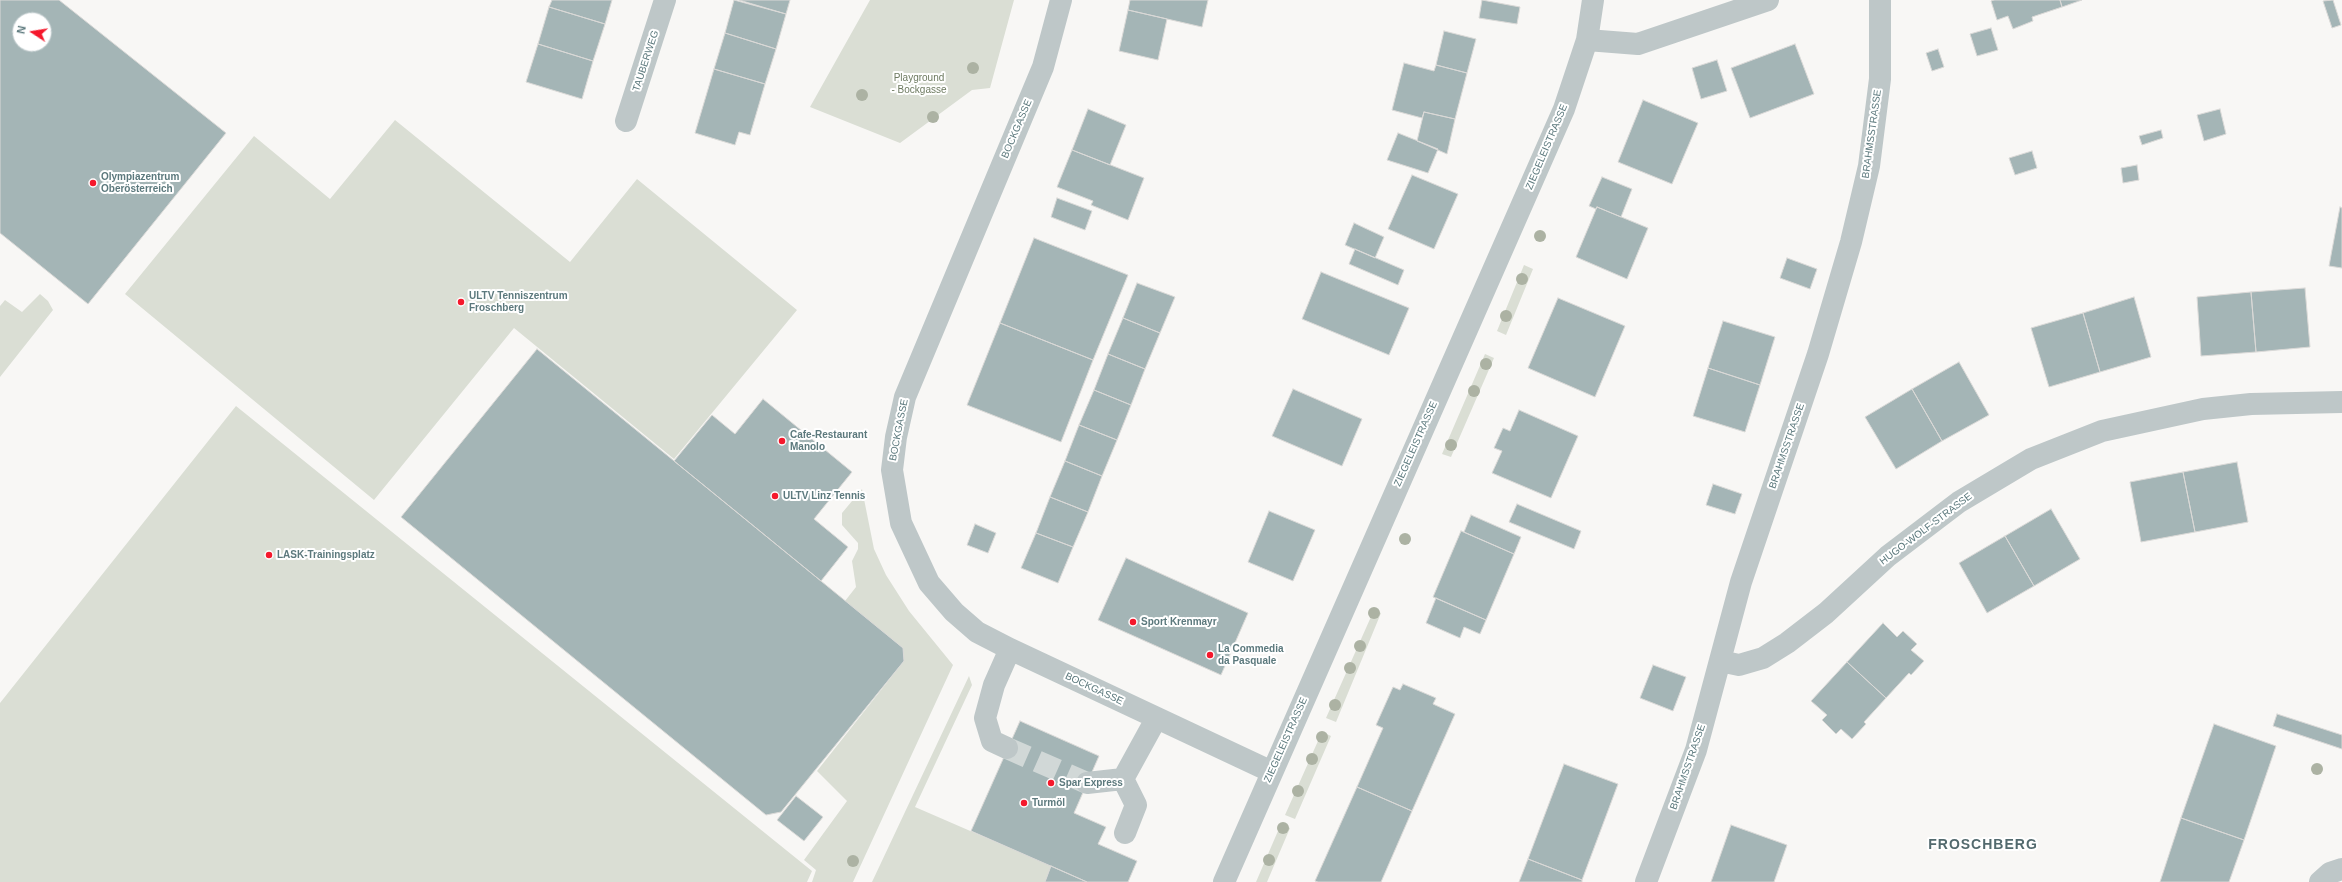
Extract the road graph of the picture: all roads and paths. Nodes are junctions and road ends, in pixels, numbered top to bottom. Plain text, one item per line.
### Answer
1 (665, 0) edge
2 (1061, 0) edge
3 (1593, 0) edge
4 (1768, 0) edge
5 (1880, 0) edge
6 (1587, 40) junction
7 (626, 121) dead end
8 (2342, 402) edge
9 (1010, 649) junction
10 (1720, 661) junction
11 (1156, 719) junction
12 (1007, 748) tunnel mouth
13 (1272, 772) junction
14 (1123, 779) junction
15 (1087, 783) tunnel mouth
16 (1125, 833) dead end
17 (2342, 869) edge
18 (1224, 882) edge
19 (1646, 882) edge
20 (2320, 882) edge

1 - 7 street, TAUBERWEG
2 - 9 street, BOCKGASSE
3 - 6 street, ZIEGELEISTRASSE
4 - 6 street
5 - 10 street, BRAHMSSTRASSE
6 - 13 street, ZIEGELEISTRASSE
8 - 10 street, HUGO-WOLF-STRASSE
9 - 11 street, BOCKGASSE
9 - 12 street
10 - 19 street, BRAHMSSTRASSE
11 - 13 street, BOCKGASSE
11 - 14 street
13 - 18 street, ZIEGELEISTRASSE
14 - 15 street
14 - 16 street
17 - 20 street

